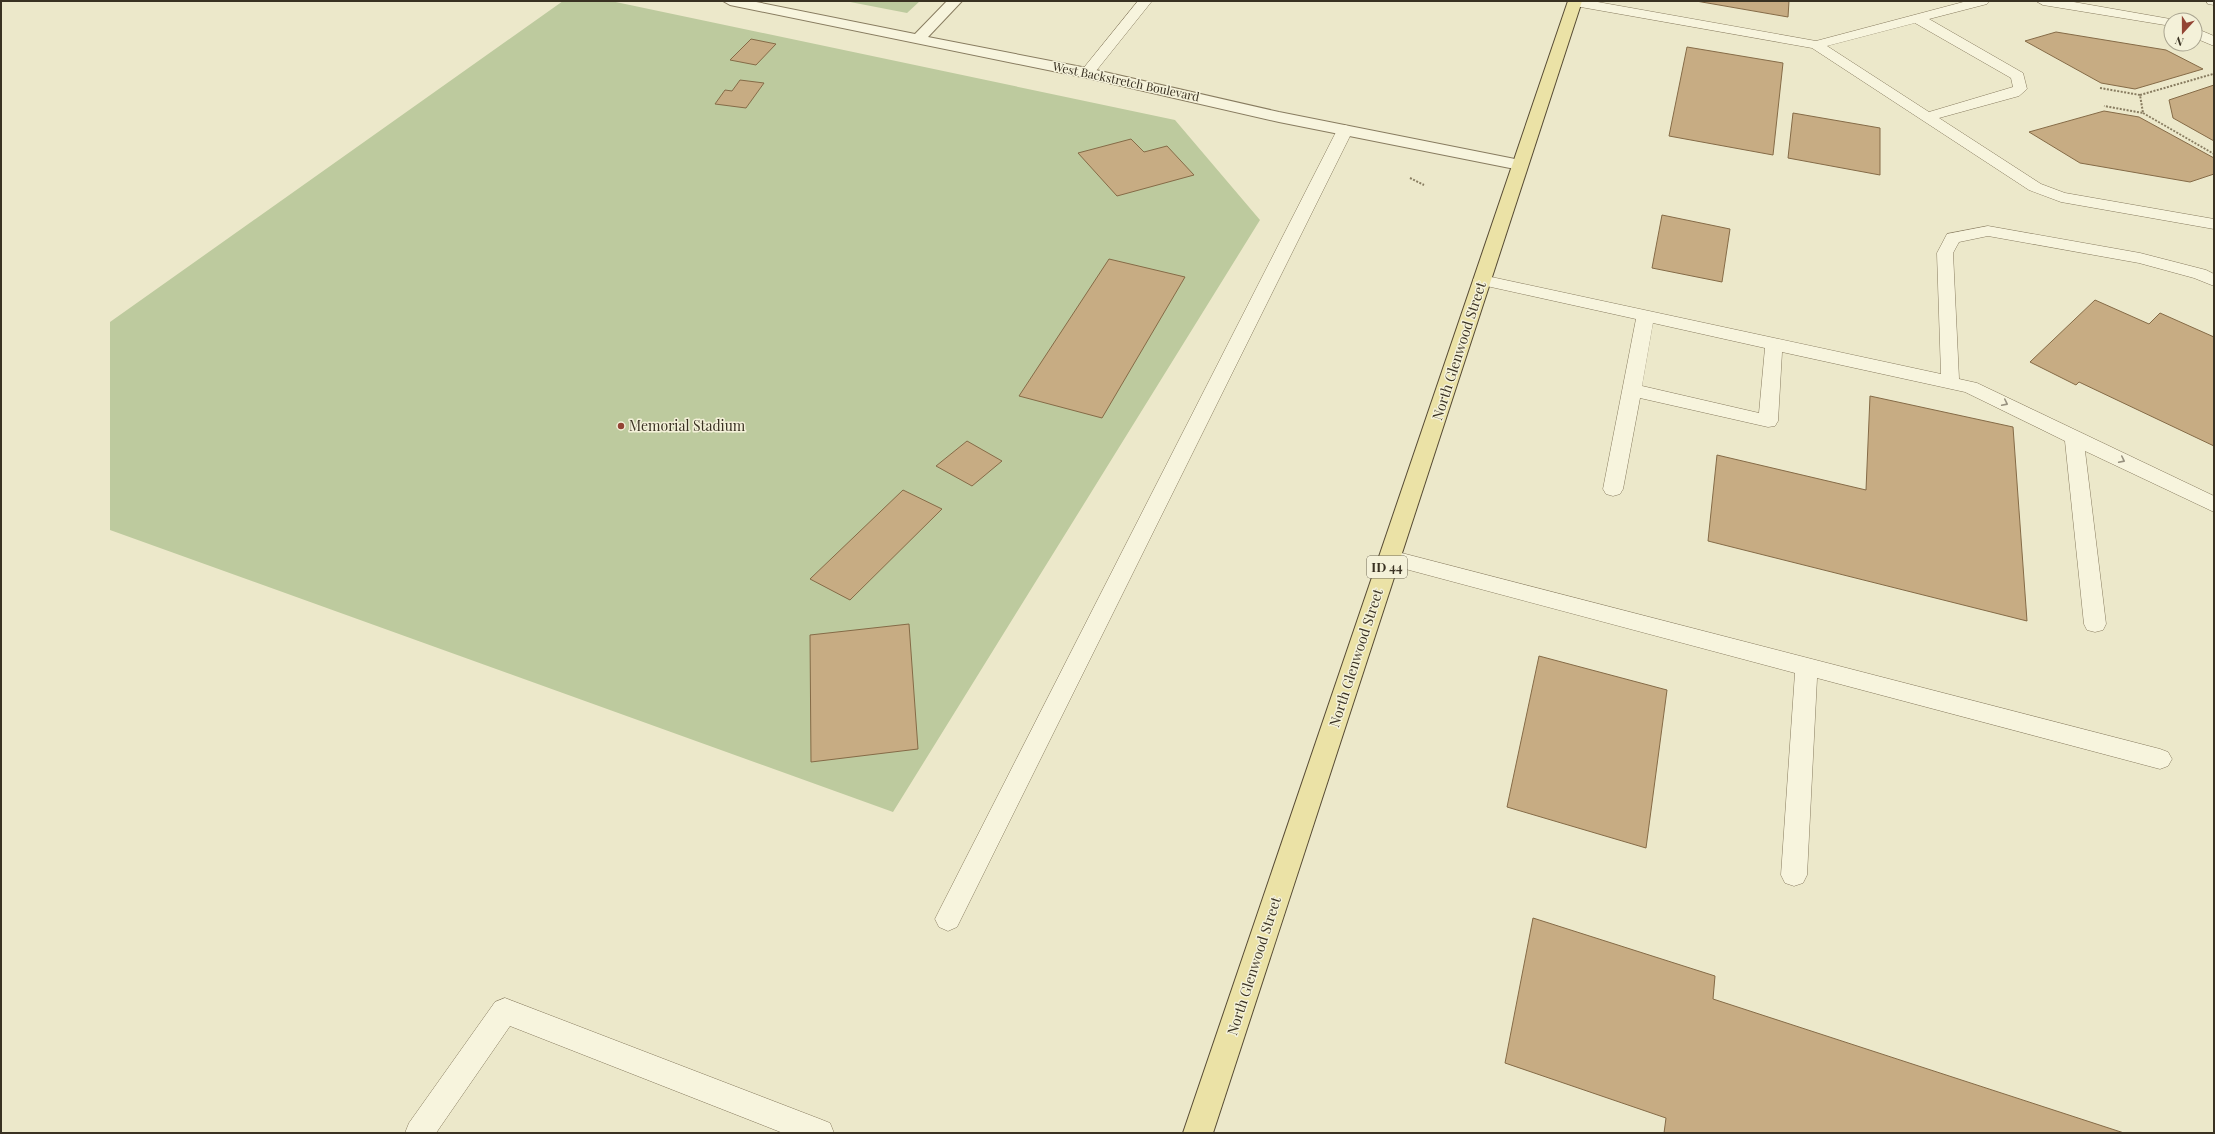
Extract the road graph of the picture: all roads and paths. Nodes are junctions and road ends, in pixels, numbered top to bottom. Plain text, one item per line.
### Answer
1 (730, 1) edge
2 (955, 1) edge
3 (1145, 1) edge
4 (1982, 1) edge
5 (2043, 1) edge
6 (1575, 2) edge
7 (1917, 18) junction
8 (2163, 21) edge
9 (2203, 36) edge
10 (919, 38) junction
11 (2214, 42) edge
12 (1816, 44) junction
13 (1087, 73) junction
14 (2214, 73) edge
15 (2100, 88) dead end
16 (2140, 95) junction
17 (2104, 106) dead end
18 (2143, 113) junction
19 (1928, 117) junction
20 (1345, 130) junction
21 (2214, 154) edge
22 (1520, 165) junction
23 (1406, 176) dead end
24 (1424, 185) dead end
25 (2214, 224) edge
26 (1482, 280) junction
27 (2214, 281) edge
28 (1646, 315) junction
29 (1774, 344) junction
30 (1950, 382) junction
31 (1632, 390) junction
32 (2074, 437) junction
33 (1613, 489) dead end
34 (2214, 505) edge
35 (1390, 558) junction
36 (2094, 624) dead end
37 (1807, 666) junction
38 (2160, 759) dead end
39 (1794, 874) dead end
40 (948, 919) dead end
41 (420, 1133) edge
42 (820, 1133) edge
43 (1198, 1133) edge

1 - 10 street, West Backstretch Boulevard
2 - 10 street
3 - 13 lane
4 - 7 lane
5 - 8 lane
6 - 12 lane
6 - 22 main road, North Glenwood Street / ID 44
7 - 12 lane
7 - 19 lane
9 - 11 lane
10 - 13 street, West Backstretch Boulevard
12 - 19 lane
13 - 20 street, West Backstretch Boulevard
14 - 16 path
15 - 16 path
16 - 18 path
17 - 18 path
18 - 21 path
19 - 25 lane
20 - 22 street, West Backstretch Boulevard
20 - 40 lane
22 - 26 main road, North Glenwood Street / ID 44
23 - 24 path
26 - 28 lane
26 - 35 main road, North Glenwood Street / ID 44
27 - 30 lane
28 - 29 lane
28 - 31 lane
29 - 30 lane
29 - 31 lane
30 -> 32 lane
31 - 33 lane
32 -> 34 lane
32 - 36 lane
35 - 37 lane
35 - 43 main road, North Glenwood Street / ID 44
37 - 38 lane
37 - 39 lane
41 - 42 lane

